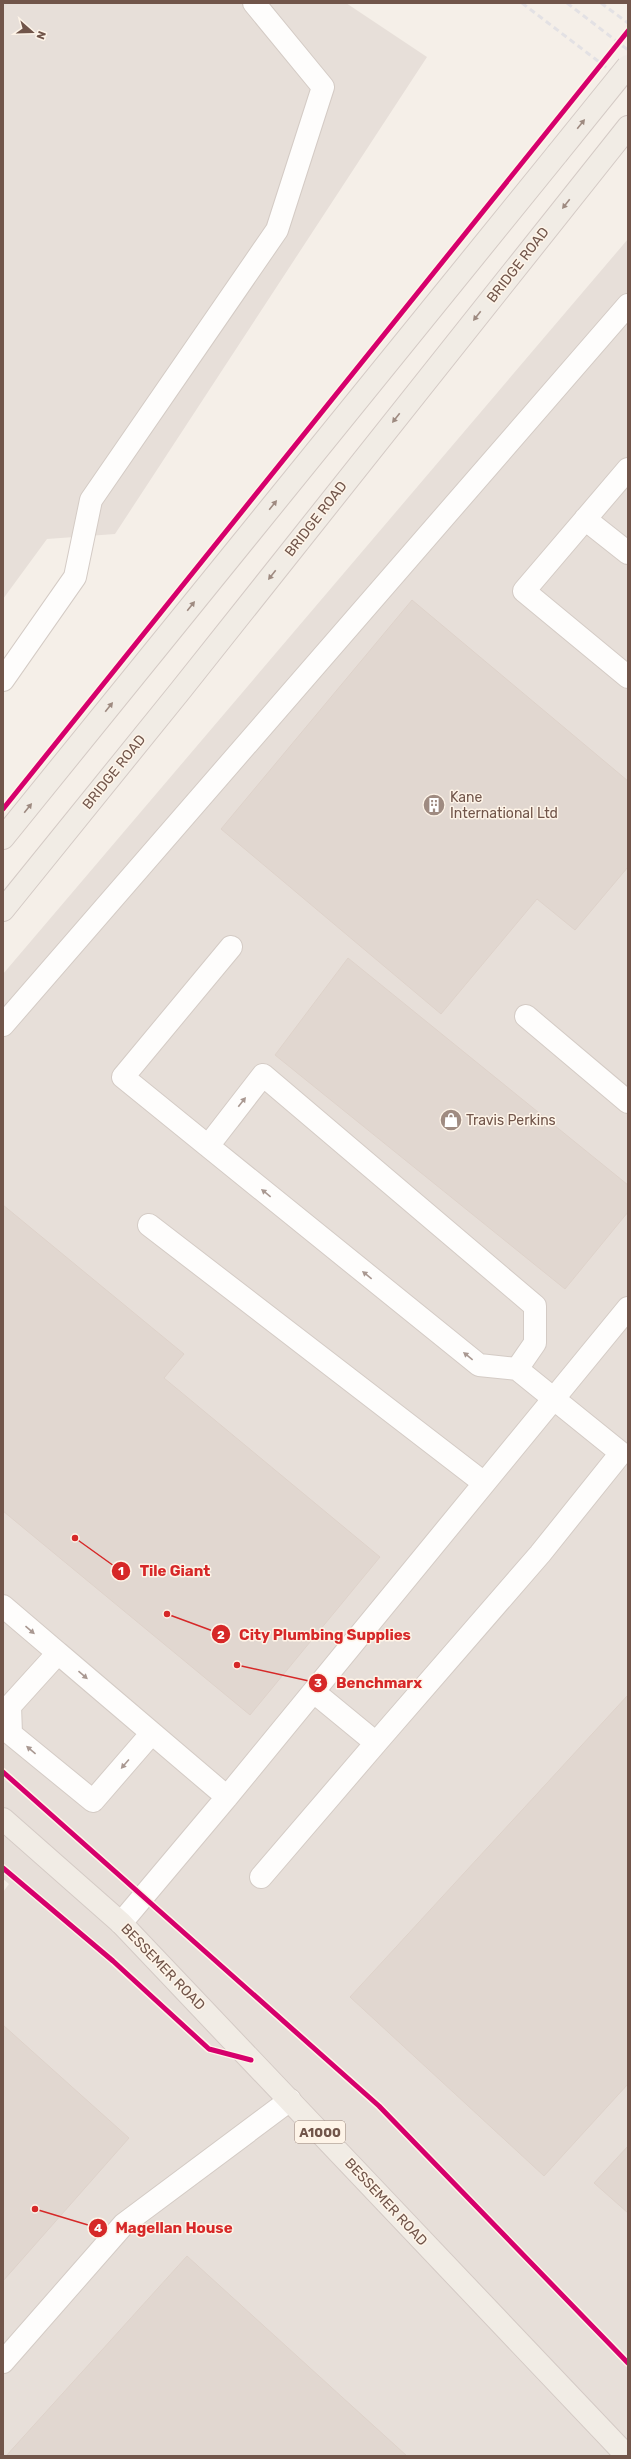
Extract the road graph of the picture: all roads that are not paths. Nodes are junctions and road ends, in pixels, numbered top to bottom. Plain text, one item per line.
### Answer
1 (254, 3) edge
2 (628, 66) edge
3 (628, 127) edge
4 (628, 306) edge
5 (628, 469) edge
6 (585, 519) junction
7 (628, 553) edge
8 (628, 677) edge
9 (3, 680) edge
10 (3, 838) edge
11 (3, 910) edge
12 (230, 947) dead end
13 (526, 1016) dead end
14 (3, 1025) edge
15 (628, 1102) edge
16 (208, 1146) junction
17 (149, 1225) dead end
18 (628, 1308) edge
19 (517, 1369) junction
20 (554, 1398) junction
21 (484, 1483) junction
22 (3, 1606) edge
23 (58, 1653) junction
24 (314, 1692) junction
25 (7, 1703) edge
26 (151, 1734) junction
27 (376, 1743) junction
28 (228, 1797) junction
29 (3, 1819) edge
30 (260, 1877) dead end
31 (121, 1923) junction
32 (290, 2100) junction
33 (3, 2362) edge
34 (627, 2456) edge

1 - 9 lane
10 -> 2 main road, bridge
3 -> 11 main road, BRIDGE ROAD
4 - 14 lane
5 - 6 lane
6 - 7 lane
6 - 8 lane
12 - 16 lane
13 - 15 lane
19 -> 16 lane
16 -> 19 lane
17 - 21 lane
18 - 20 lane
19 - 20 lane
20 - 21 lane
20 - 27 lane
21 - 24 lane
22 -> 23 lane
23 - 25 lane
23 -> 26 lane
24 - 27 lane
24 - 28 lane
26 -> 25 lane
26 - 28 lane
27 - 30 lane
28 - 31 lane
29 - 31 main road, BESSEMER ROAD / A1000
31 - 32 main road, BESSEMER ROAD / A1000
32 - 33 lane
32 - 34 main road, BESSEMER ROAD / A1000

